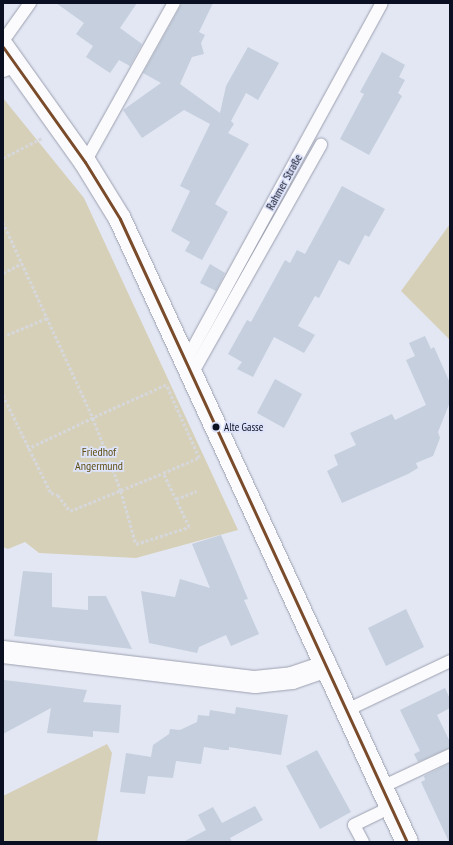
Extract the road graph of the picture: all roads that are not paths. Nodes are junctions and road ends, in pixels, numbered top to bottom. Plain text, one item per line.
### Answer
1 (30, 3) edge
2 (174, 3) edge
3 (381, 4) dead end
4 (3, 41) edge
5 (3, 47) edge
6 (10, 68) edge
7 (321, 145) dead end
8 (86, 162) junction
9 (190, 365) junction
10 (3, 652) edge
11 (450, 661) edge
12 (326, 666) junction
13 (347, 710) junction
14 (450, 755) edge
15 (382, 787) junction
16 (391, 807) junction
17 (363, 842) edge
18 (407, 842) edge

1 - 4 lane
2 - 8 lane
3 - 9 lane, Rahmer Straße
5 - 6 main road
6 - 8 main road
7 - 9 lane
8 - 9 main road
9 - 12 main road
10 - 12 main road
11 - 13 lane
12 - 13 main road
13 - 15 main road
14 - 15 lane
15 - 16 main road
16 - 17 lane
16 - 18 main road

